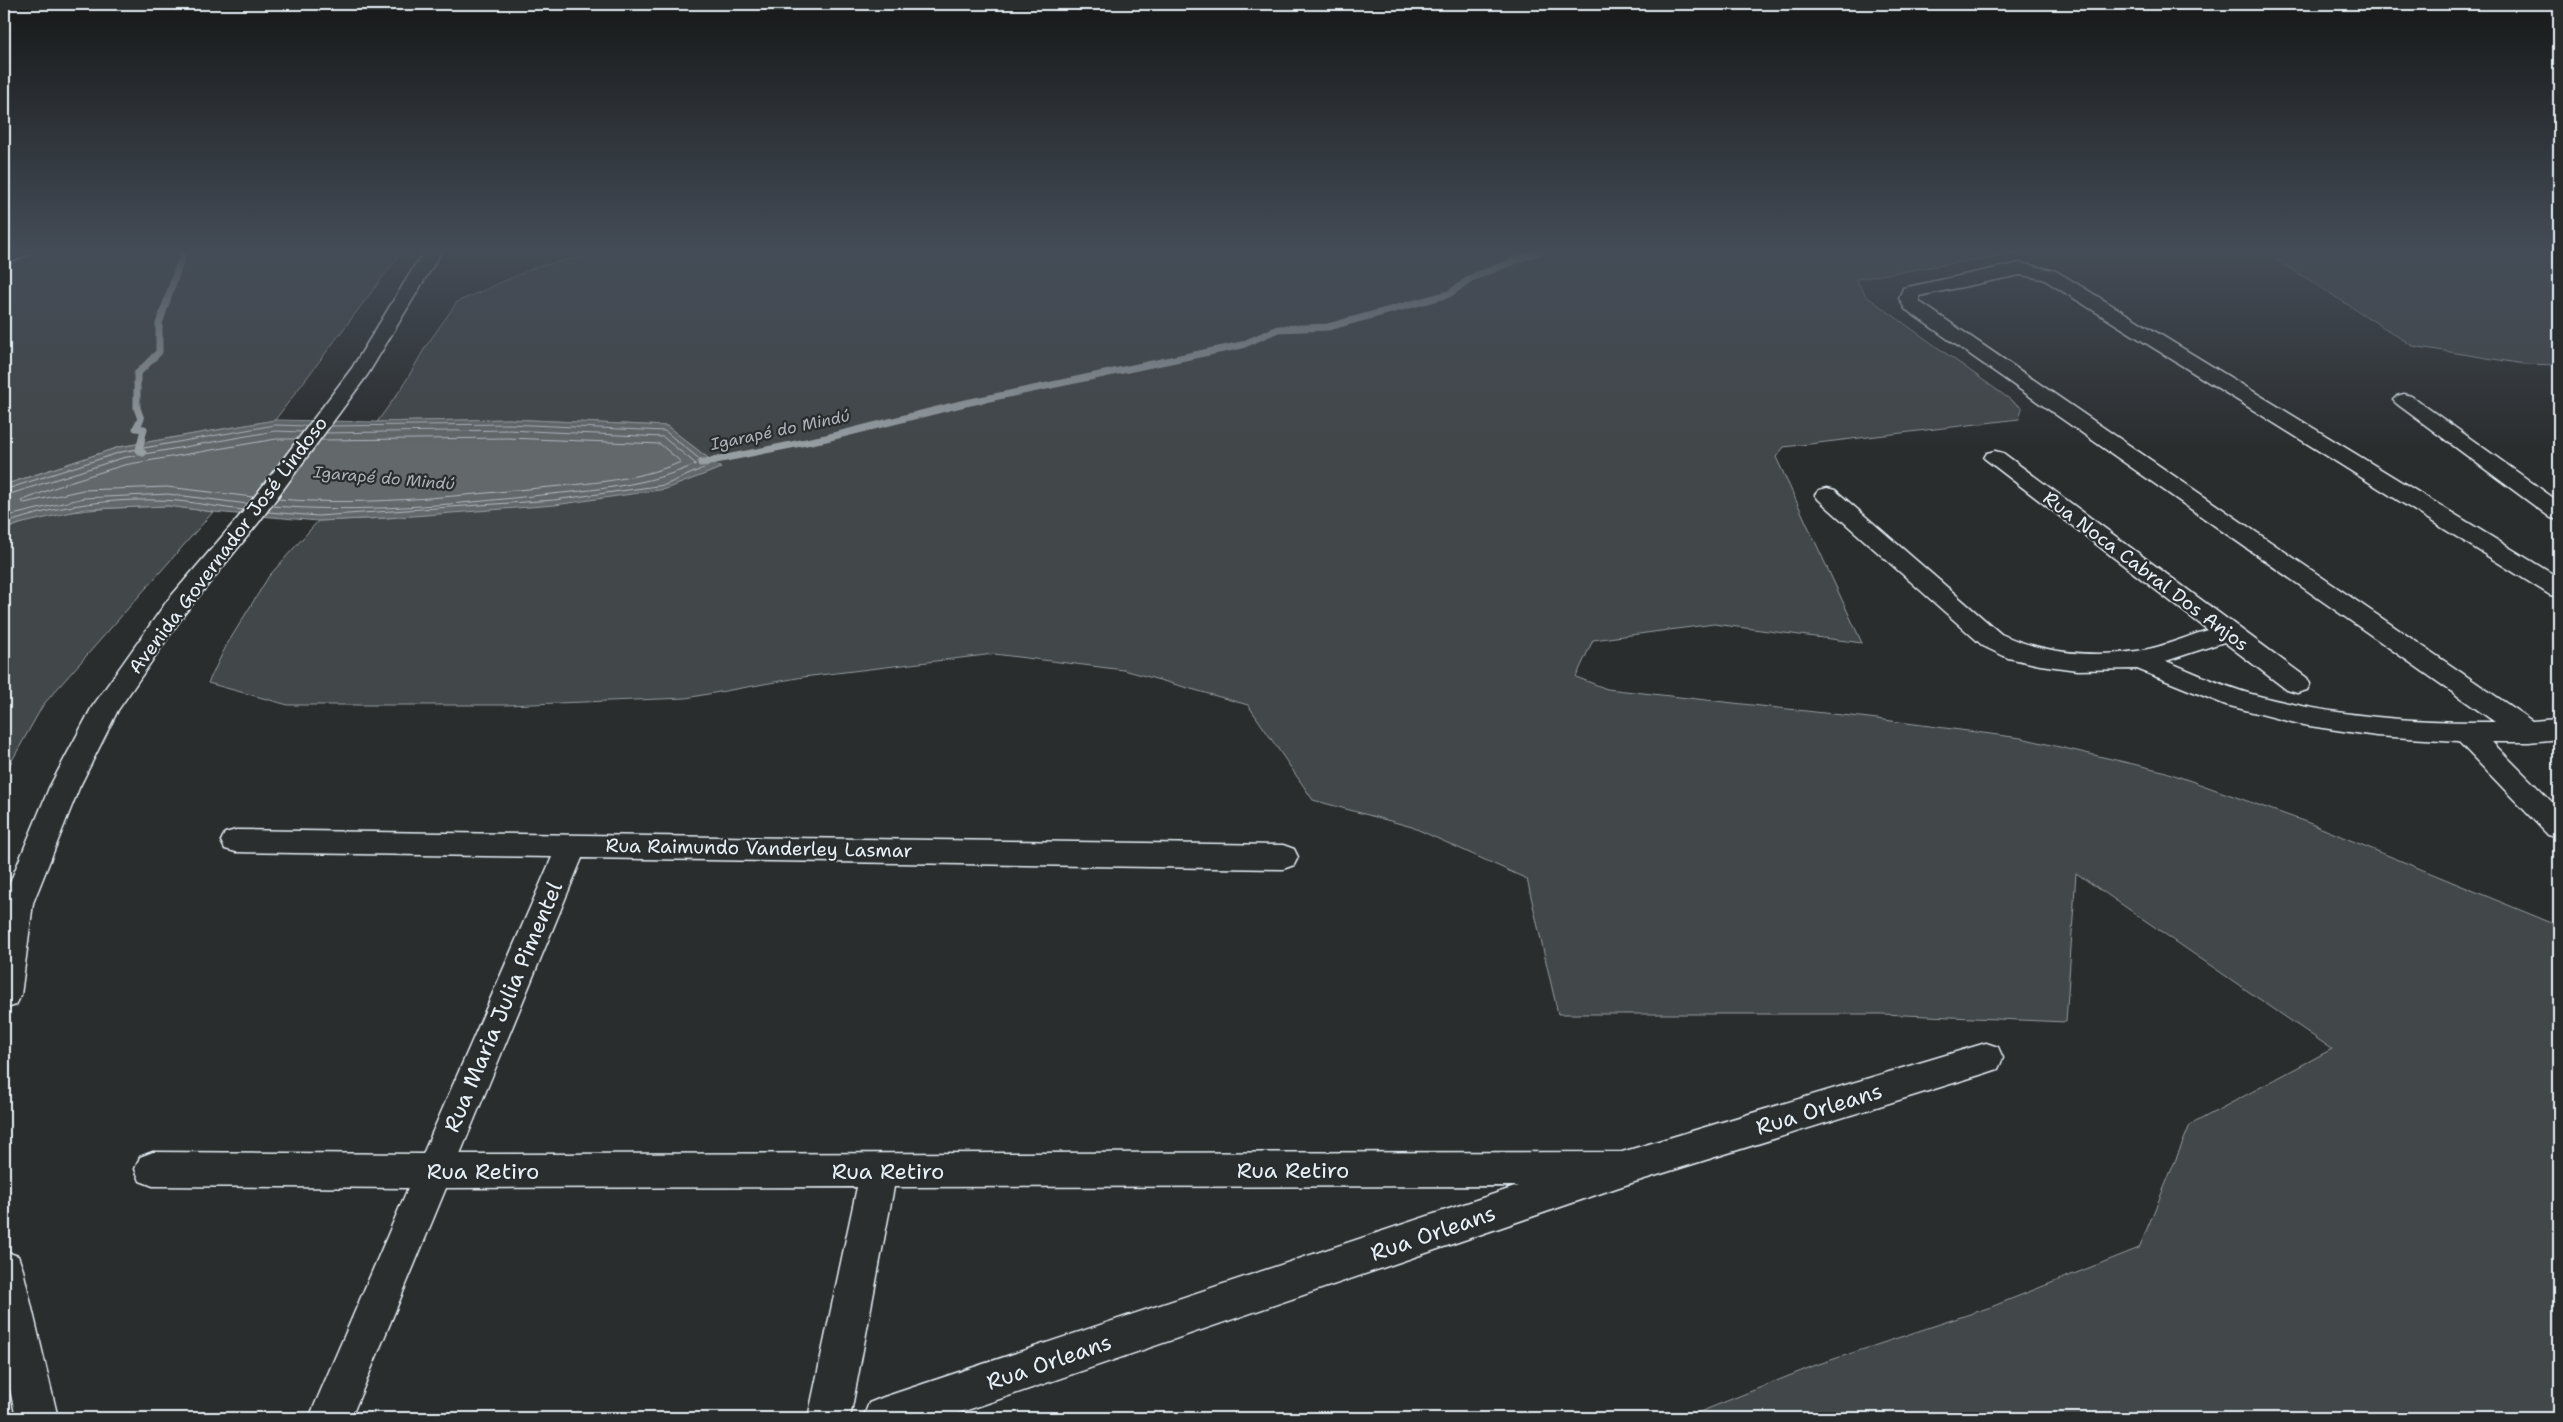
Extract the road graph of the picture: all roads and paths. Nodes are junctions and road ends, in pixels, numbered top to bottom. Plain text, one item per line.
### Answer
1 (394, 315) edge
2 (1927, 315) edge
3 (2116, 315) edge
4 (2404, 400) dead end
5 (1995, 458) dead end
6 (1827, 495) dead end
7 (2559, 513) edge
8 (2559, 589) edge
9 (2229, 632) junction
10 (2140, 660) junction
11 (2297, 684) dead end
12 (2559, 730) edge
13 (2466, 732) junction
14 (2529, 732) junction
15 (2559, 827) edge
16 (236, 841) dead end
17 (572, 845) junction
18 (1283, 857) dead end
19 (10, 917) edge
20 (4, 995) edge
21 (1986, 1058) dead end
22 (153, 1169) dead end
23 (1622, 1169) junction
24 (434, 1171) junction
25 (879, 1171) junction
26 (4, 1270) edge
27 (37, 1418) edge
28 (330, 1418) edge
29 (829, 1418) edge
30 (884, 1418) edge

1 - 19 street, Avenida Governador José Lindoso
2 - 14 street
3 - 8 street
4 - 7 street
5 - 9 street, Rua Noca Cabral Dos Anjos
6 - 10 street
9 - 10 street
9 - 11 street, Rua Noca Cabral Dos Anjos
10 - 13 street
12 - 14 street
13 - 14 street
13 - 15 street
16 - 17 street, Rua Raimundo Vanderley Lasmar
17 - 18 street, Rua Raimundo Vanderley Lasmar
17 - 24 street, Rua Maria Julia Pimentel
19 - 20 street, Avenida Governador José Lindoso
21 - 23 street, Rua Orleans
22 - 24 street, Rua Retiro
23 - 25 street, Rua Retiro
23 - 30 street, Rua Orleans
24 - 25 street, Rua Retiro
24 - 28 street, Rua Maria Julia Pimentel
25 - 29 street
26 - 27 street

